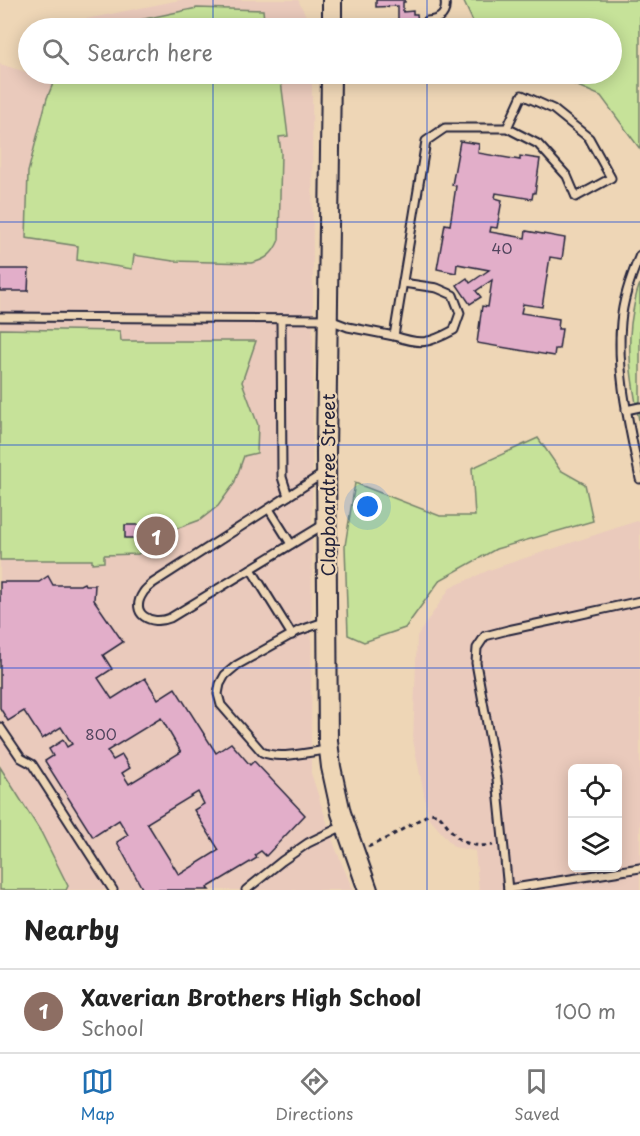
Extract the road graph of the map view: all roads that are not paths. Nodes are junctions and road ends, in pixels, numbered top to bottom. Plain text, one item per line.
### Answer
1 (332, 0) edge
2 (445, 0) edge
3 (332, 18) edge
4 (440, 18) edge
5 (331, 84) edge
6 (507, 128) junction
7 (640, 255) edge
8 (403, 283) junction
9 (0, 317) edge
10 (282, 319) junction
11 (327, 319) junction
12 (393, 336) junction
13 (640, 407) edge
14 (626, 410) junction
15 (326, 472) junction
16 (640, 478) edge
17 (288, 496) junction
18 (268, 509) junction
19 (326, 523) junction
20 (291, 544) junction
21 (251, 568) junction
22 (640, 601) edge
23 (327, 621) junction
24 (292, 635) junction
25 (0, 728) edge
26 (329, 750) junction
27 (345, 825) junction
28 (640, 868) edge
29 (508, 889) edge
30 (113, 890) edge
31 (246, 890) edge
32 (368, 890) edge

1 - 3 main road
2 - 4 lane
5 - 11 main road, Clapboardtree Street
6 - 6 lane
6 - 8 lane
7 - 14 lane
8 - 12 lane
8 - 12 lane
9 - 10 lane
10 - 11 lane
10 - 17 lane
11 - 12 lane
11 - 15 main road, Clapboardtree Street
13 - 14 lane
14 - 16 lane
15 - 17 lane
15 - 19 main road, Clapboardtree Street
17 - 18 lane
18 - 20 lane
18 - 21 lane
19 - 20 lane
19 - 23 main road, Clapboardtree Street
20 - 21 lane
21 - 24 lane
22 - 29 lane
23 - 24 lane
23 - 26 main road, Clapboardtree Street
24 - 26 lane
25 - 30 lane
26 - 27 main road, Clapboardtree Street
27 - 31 lane
27 - 32 main road, Clapboardtree Street
28 - 29 lane

